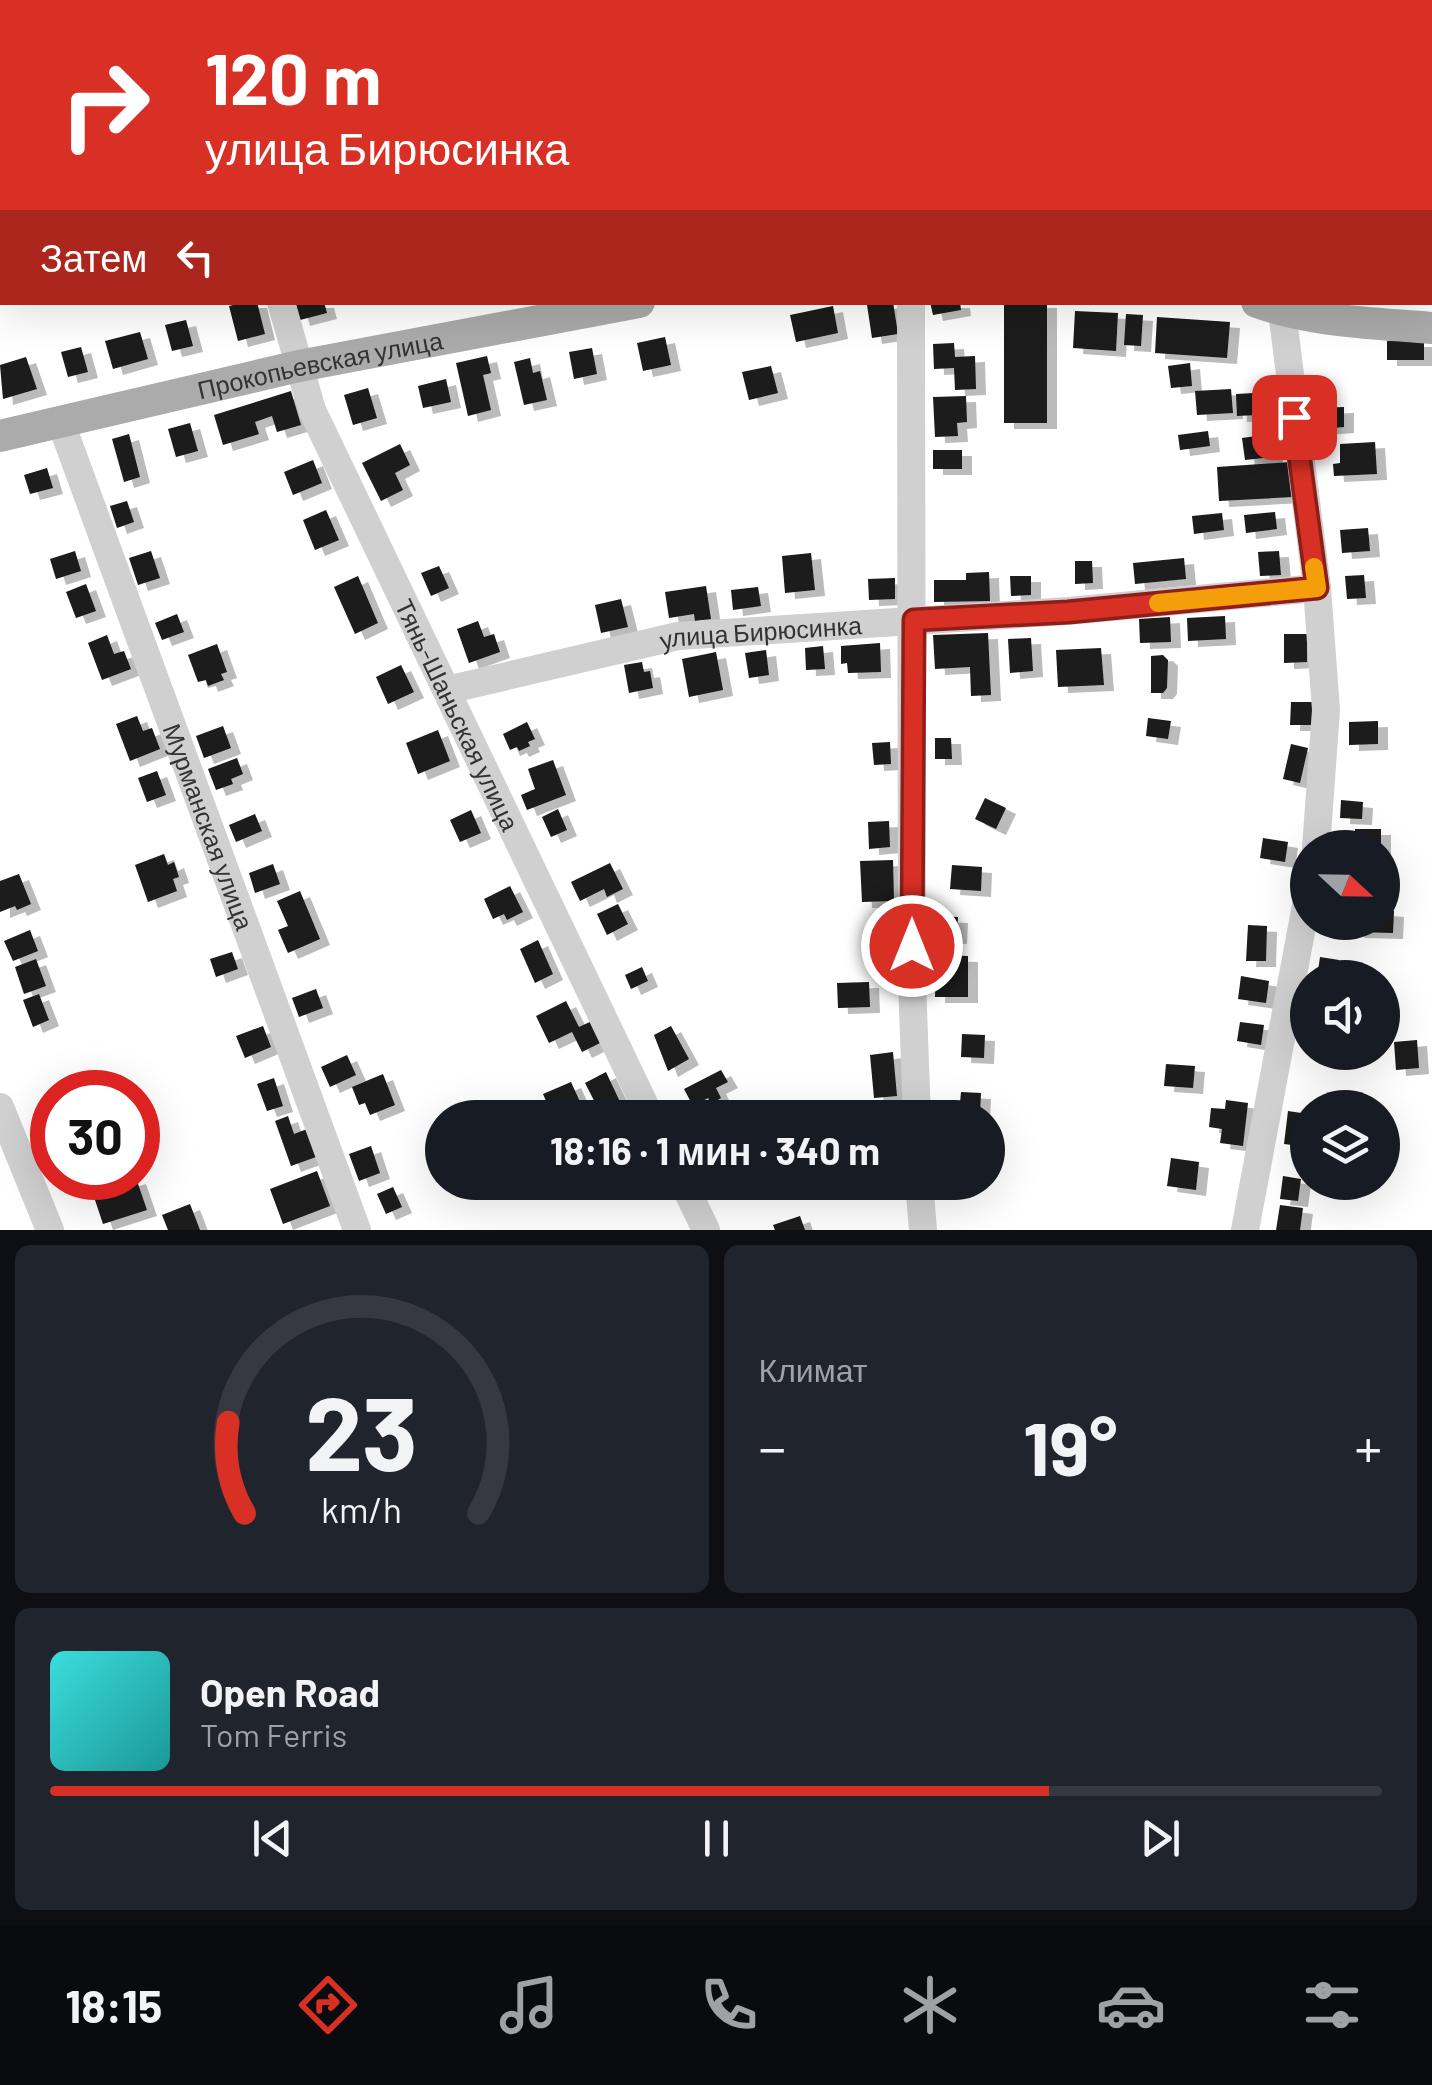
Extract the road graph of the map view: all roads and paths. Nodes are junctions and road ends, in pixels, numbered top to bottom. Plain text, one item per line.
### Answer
1 (283, 305) edge
2 (623, 305) edge
3 (912, 305) edge
4 (1270, 307) edge
5 (1432, 328) edge
6 (299, 366) junction
7 (61, 423) junction
8 (0, 436) edge
9 (1317, 588) junction
10 (914, 620) junction
11 (447, 690) junction
12 (1317, 830) edge
13 (1300, 940) edge
14 (642, 1100) edge
15 (915, 1100) edge
16 (0, 1106) edge
17 (692, 1200) edge
18 (921, 1200) edge
19 (50, 1230) edge
20 (357, 1230) edge
21 (706, 1230) edge
22 (922, 1230) edge
23 (1245, 1230) edge

1 - 6 street, Тянь-Шаньская улица
2 - 6 main road, Прокопьевская улица
3 - 10 street
4 - 5 main road
4 - 9 street
6 - 7 main road, Прокопьевская улица
6 - 11 street, Тянь-Шаньская улица
7 - 8 main road, Прокопьевская улица
7 - 20 street, Мурманская улица
9 - 10 street, улица Бирюсинка
9 - 12 street
10 - 11 street, улица Бирюсинка
10 - 15 street
11 - 14 street, Тянь-Шаньская улица
13 - 23 street
16 - 19 street
17 - 21 street
18 - 22 street

